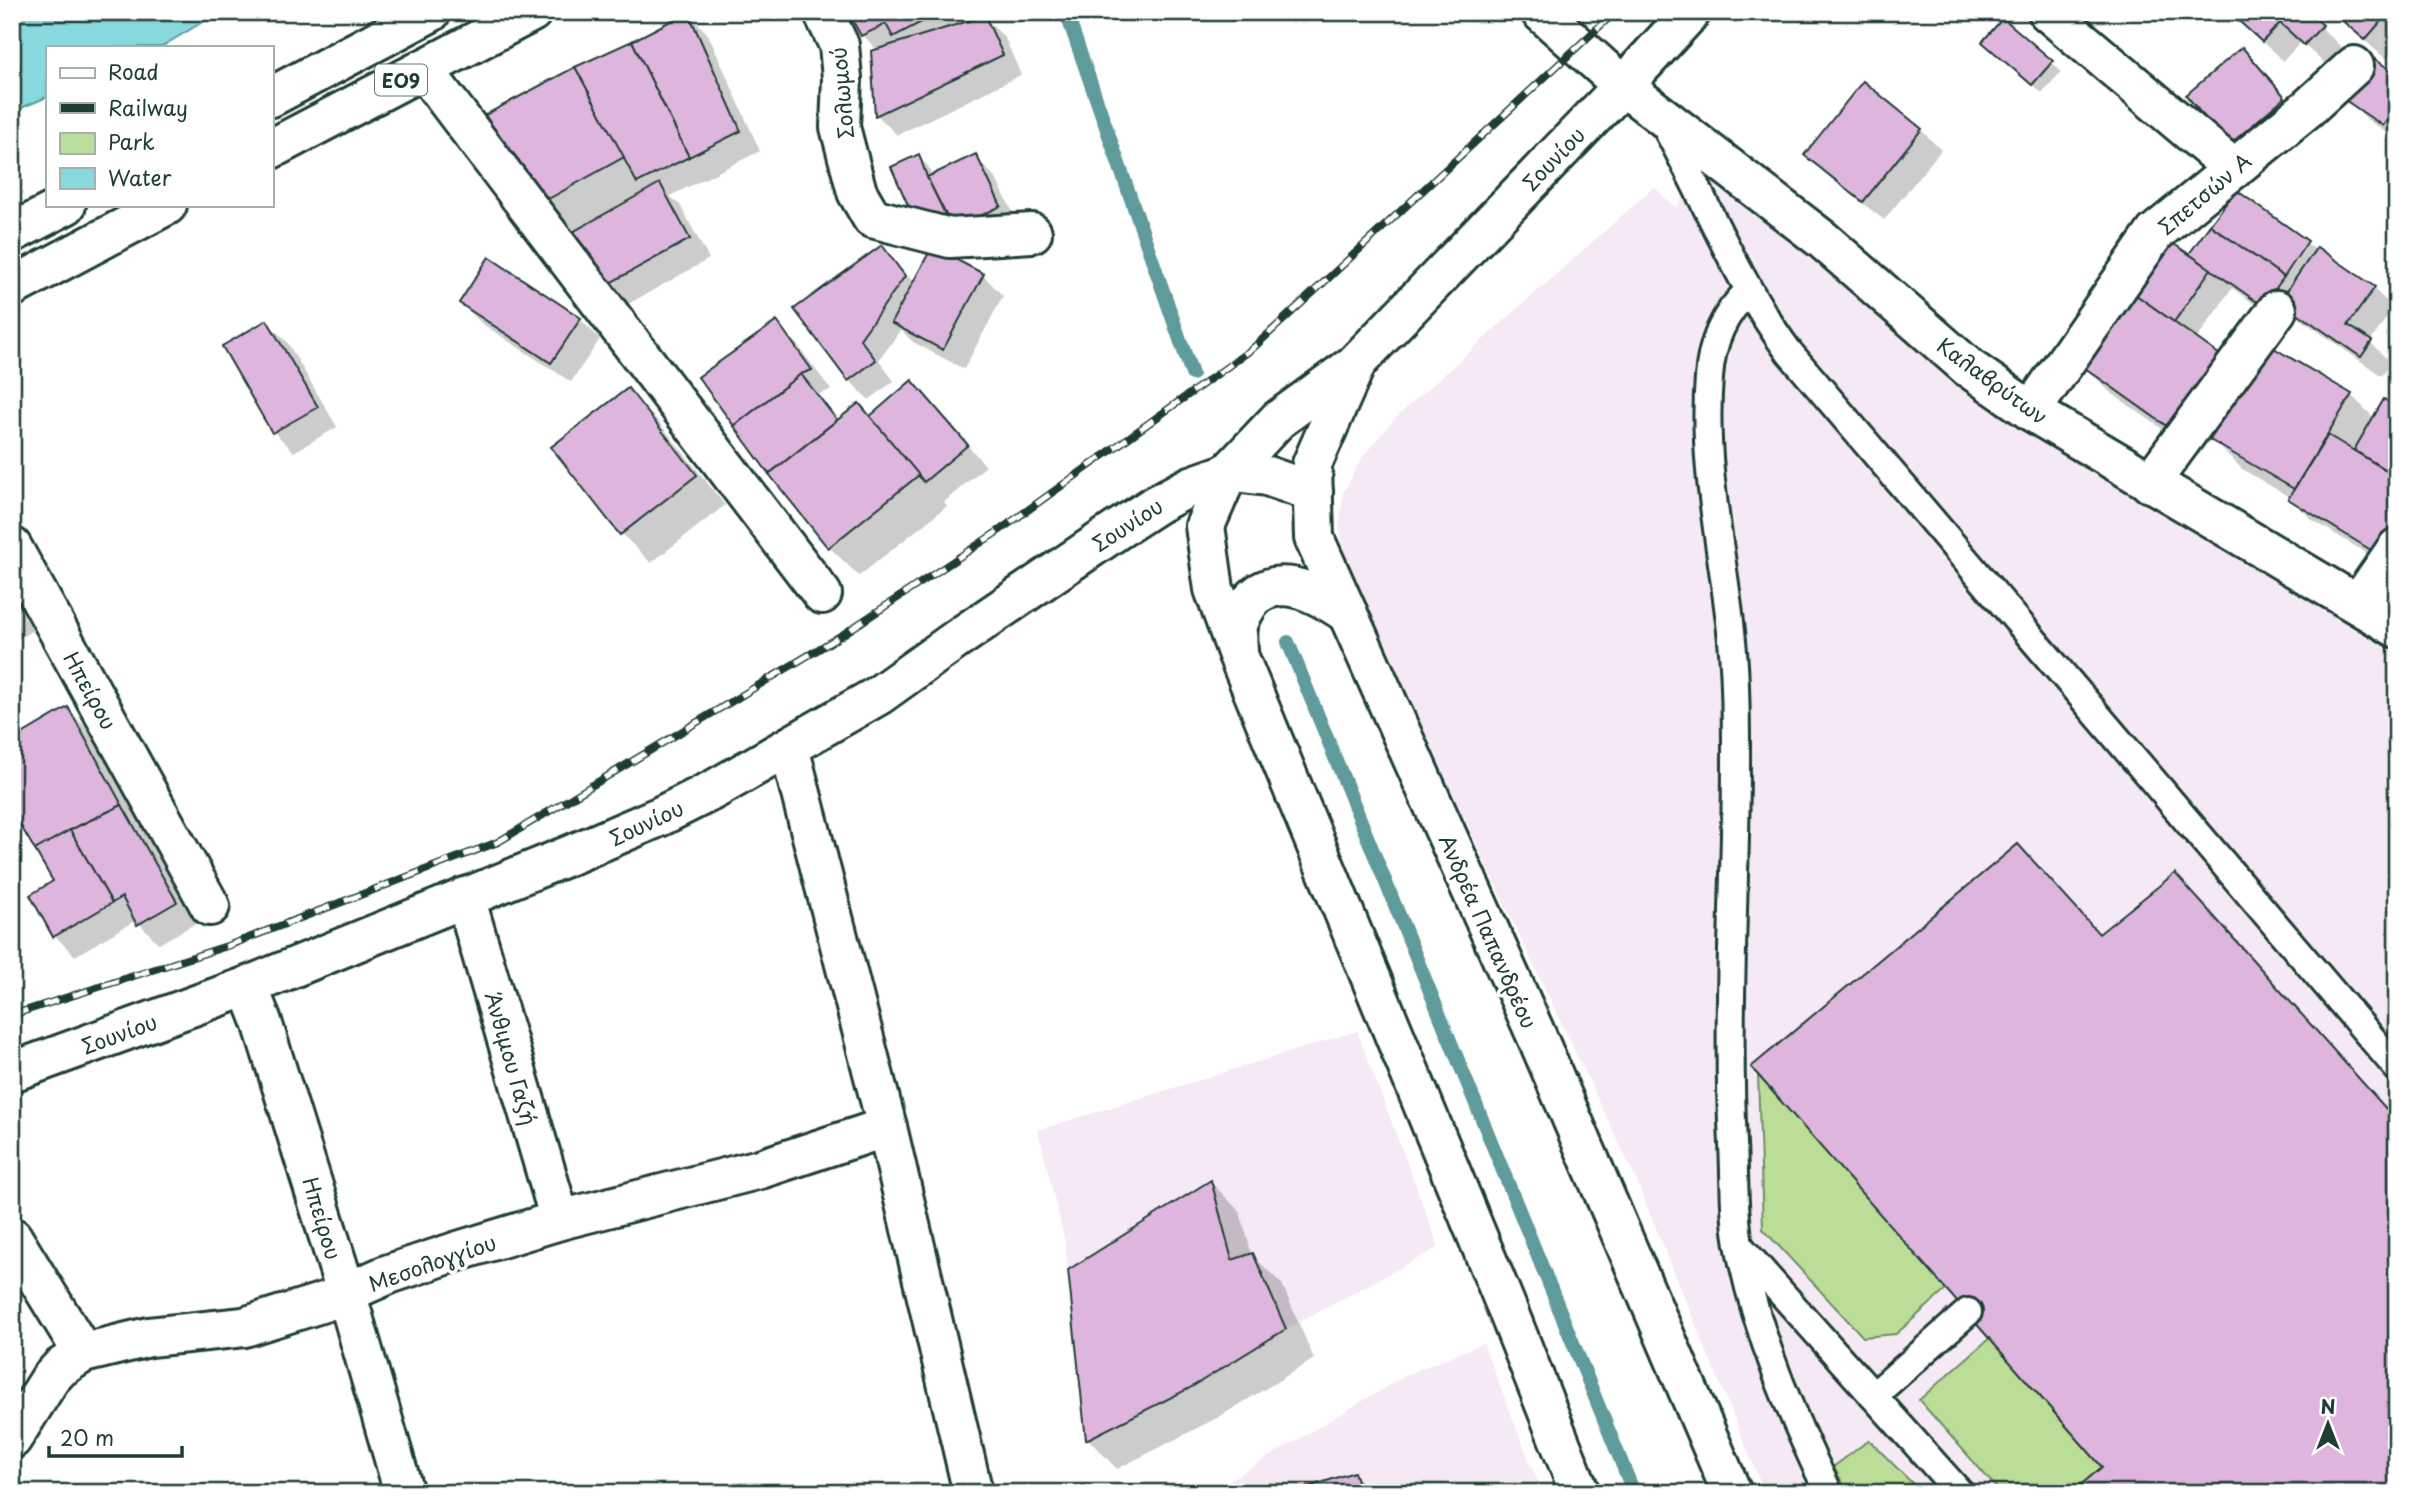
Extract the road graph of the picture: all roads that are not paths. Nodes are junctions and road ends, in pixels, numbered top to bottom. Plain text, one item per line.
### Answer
1 (431, 12) edge
2 (532, 12) edge
3 (823, 12) edge
4 (1541, 12) edge
5 (1691, 12) edge
6 (2048, 12) edge
7 (2354, 66) dead end
8 (423, 69) junction
9 (1623, 86) junction
10 (273, 96) edge
11 (1656, 110) junction
12 (273, 148) edge
13 (2234, 169) junction
14 (64, 206) edge
15 (165, 206) edge
16 (12, 233) edge
17 (1032, 233) dead end
18 (12, 287) edge
19 (1749, 291) junction
20 (2277, 310) dead end
21 (1356, 364) junction
22 (2031, 411) junction
23 (1228, 472) junction
24 (2150, 483) junction
25 (1313, 492) junction
26 (12, 547) edge
27 (2397, 548) edge
28 (822, 594) dead end
29 (2359, 603) junction
30 (1349, 614) junction
31 (2397, 628) edge
32 (1238, 655) junction
33 (789, 747) junction
34 (464, 897) junction
35 (210, 906) dead end
36 (248, 986) junction
37 (2397, 1068) edge
38 (12, 1072) edge
39 (887, 1127) junction
40 (560, 1220) junction
41 (12, 1237) edge
42 (1739, 1246) junction
43 (346, 1292) junction
44 (1968, 1312) dead end
45 (83, 1353) junction
46 (1872, 1396) junction
47 (12, 1439) edge
48 (401, 1492) edge
49 (973, 1493) edge
50 (1580, 1493) edge
51 (1732, 1493) edge
52 (1829, 1493) edge
53 (1960, 1493) edge

1 - 10 street, ΕΟ9
2 - 8 street, ΕΟ9
3 - 17 street, Σολωμού
4 - 9 street, Καλαβρύτων
5 - 9 street, Σουνίου
6 - 13 street
7 - 13 street, Σπετσών Α
8 - 12 street, ΕΟ9
8 - 28 street
9 - 11 street, Καλαβρύτων
9 - 21 street, Σουνίου
11 - 19 lane
11 - 22 street, Καλαβρύτων
13 - 22 street, Σπετσών Α
14 - 16 street
15 - 18 street
19 - 37 lane
19 - 42 lane
20 - 24 street
21 - 23 street, Σουνίου
21 - 25 street, Ανδρέα Παπανδρέου
22 - 24 street, Καλαβρύτων
23 - 25 street, Σουνίου
23 - 32 street
23 - 33 street, Σουνίου
24 - 29 street, Καλαβρύτων
25 - 30 street, Ανδρέα Παπανδρέου
26 - 35 street, Ηπείρου
27 - 29 street
29 - 31 street, Καλαβρύτων
30 - 32 street
30 - 51 street, Ανδρέα Παπανδρέου
32 - 50 street
33 - 34 street, Σουνίου
33 - 39 street
34 - 36 street, Σουνίου
34 - 40 street, Άνθιμου Γαζή
36 - 38 street, Σουνίου
36 - 43 street, Ηπείρου
39 - 40 street, Μεσολογγίου
39 - 49 street
40 - 43 street, Μεσολογγίου
41 - 45 street
42 - 46 lane
42 - 52 lane
43 - 45 street, Μεσολογγίου
43 - 48 street, Ηπείρου
44 - 46 lane
45 - 47 street, Μεσολογγίου
46 - 53 lane

